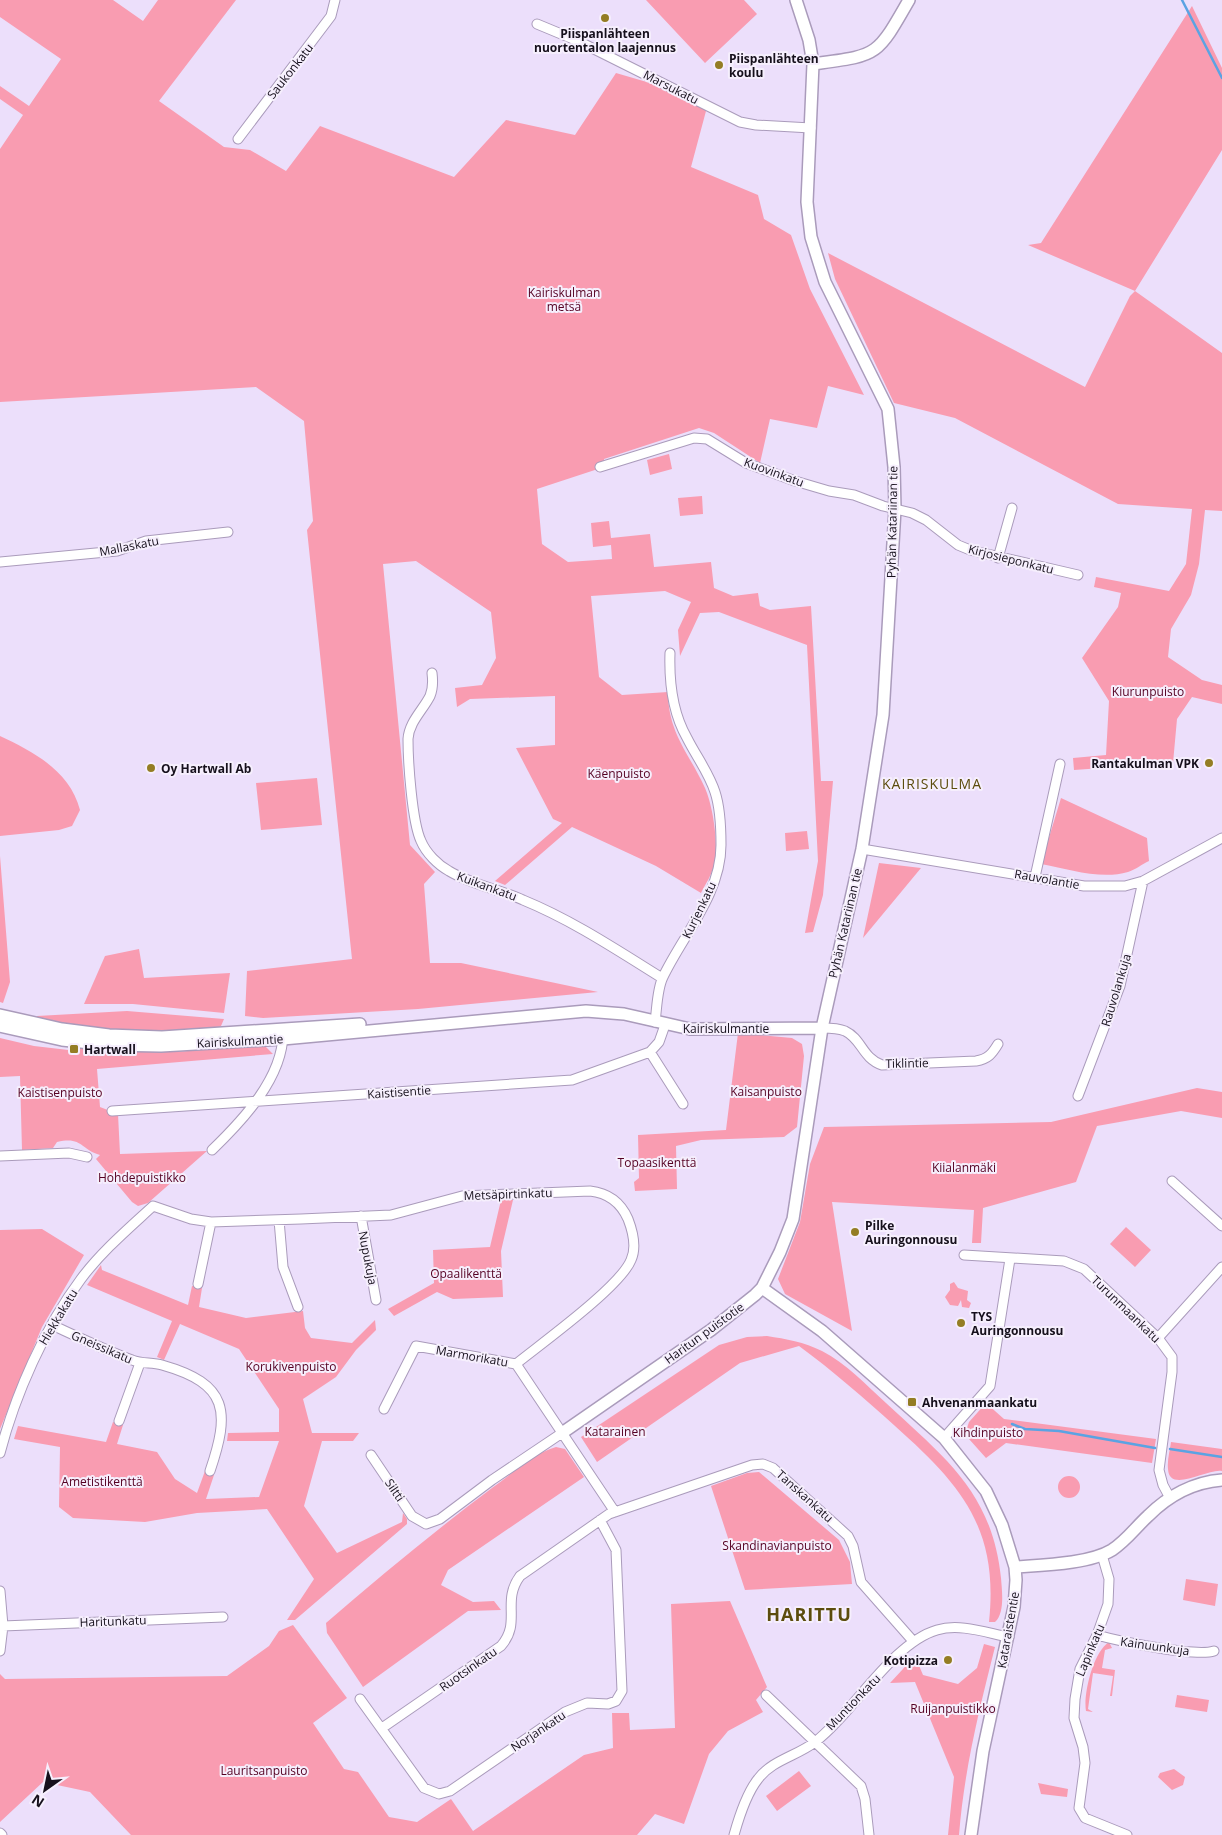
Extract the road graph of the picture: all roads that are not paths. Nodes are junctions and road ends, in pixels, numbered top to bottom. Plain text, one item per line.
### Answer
1 (335, 0) edge
2 (796, 0) edge
3 (909, 0) edge
4 (537, 24) dead end
5 (813, 64) junction
6 (811, 128) junction
7 (238, 139) dead end
8 (600, 467) dead end
9 (1012, 508) dead end
10 (895, 509) junction
11 (228, 532) dead end
12 (998, 558) junction
13 (0, 562) edge
14 (1078, 575) dead end
15 (670, 653) dead end
16 (432, 673) dead end
17 (1060, 764) dead end
18 (1222, 838) edge
19 (862, 849) junction
20 (1035, 877) junction
21 (1143, 881) junction
22 (662, 978) junction
23 (0, 1015) edge
24 (660, 1023) junction
25 (0, 1026) edge
26 (822, 1028) junction
27 (283, 1034) junction
28 (998, 1044) dead end
29 (650, 1052) junction
30 (1078, 1096) dead end
31 (257, 1102) junction
32 (684, 1104) dead end
33 (112, 1111) dead end
34 (212, 1150) dead end
35 (0, 1156) edge
36 (87, 1158) dead end
37 (1172, 1180) dead end
38 (153, 1206) joint
39 (360, 1216) junction
40 (278, 1220) junction
41 (211, 1222) junction
42 (1222, 1226) edge
43 (964, 1256) dead end
44 (1010, 1259) junction
45 (1222, 1267) edge
46 (198, 1284) dead end
47 (762, 1288) junction
48 (376, 1300) dead end
49 (298, 1307) dead end
50 (52, 1325) junction
51 (1158, 1338) junction
52 (140, 1363) junction
53 (516, 1364) junction
54 (384, 1408) dead end
55 (119, 1421) dead end
56 (562, 1433) junction
57 (944, 1438) junction
58 (0, 1453) edge
59 (371, 1455) dead end
60 (210, 1471) dead end
61 (1222, 1480) edge
62 (1170, 1498) junction
63 (612, 1513) junction
64 (600, 1520) junction
65 (421, 1523) joint
66 (1102, 1555) junction
67 (1015, 1567) junction
68 (0, 1592) edge
69 (223, 1617) dead end
70 (3, 1626) junction
71 (1097, 1635) junction
72 (1009, 1637) junction
73 (913, 1640) junction
74 (0, 1651) edge
75 (1214, 1651) dead end
76 (766, 1695) dead end
77 (360, 1699) dead end
78 (382, 1728) junction
79 (815, 1742) junction
80 (734, 1835) edge
81 (869, 1835) edge
82 (971, 1835) edge
83 (1126, 1835) edge

1 - 7 street, Saukonkatu
2 - 5 street, Pyhän Katariinan tie
3 - 5 street
4 - 6 street, Marsukatu
5 - 6 street, Pyhän Katariinan tie
6 - 10 street, Pyhän Katariinan tie
8 - 10 street, Kuovinkatu
9 - 12 street
10 - 12 street, Kirjosieponkatu
10 - 19 street, Pyhän Katariinan tie
11 - 13 street, Mallaskatu
12 - 14 street, Kirjosieponkatu
15 - 22 street, Kurjenkatu
16 - 22 street, Kuikankatu
17 - 20 street
18 - 21 street, Rauvolantie
19 - 20 street, Rauvolantie
19 - 26 street, Pyhän Katariinan tie
20 - 21 street, Rauvolantie
21 - 30 street, Rauvolankuja
22 - 24 street, Kurjenkatu
23 - 27 street, Kairiskulmantie
24 - 26 street, Kairiskulmantie
24 - 27 street, Kairiskulmantie
24 - 29 street
25 - 27 street, Kairiskulmantie
26 - 28 street, Tiklintie
26 - 47 street, Haritun puistotie
27 - 31 street
29 - 31 street, Kaistisentie
29 - 32 street
31 - 33 street, Kaistisentie
31 - 34 street
35 - 36 street
37 - 42 street
38 - 41 street, Metsäpirtinkatu
38 - 50 street, Hiekkakatu
39 - 40 street, Metsäpirtinkatu
39 - 48 street, Nupukuja
39 - 53 street, Metsäpirtinkatu
40 - 41 street, Metsäpirtinkatu
40 - 49 street
41 - 46 street
43 - 44 street, Turunmaankatu
44 - 51 street, Turunmaankatu
44 - 57 street
45 - 51 street
47 - 56 street, Haritun puistotie
47 - 57 street, Kataraistentie
50 - 52 street, Gneissikatu
50 - 58 street, Hiekkakatu
51 - 62 street, Turunmaankatu
52 - 55 street
52 - 60 street, Gneissikatu
53 - 54 street, Marmorikatu
53 - 56 street, Marmorikatu
56 - 63 street
56 - 65 street, Haritun puistotie
57 - 67 street, Kataraistentie
59 - 65 street, Siltti
61 - 62 street
62 - 66 street
63 - 64 street, Ruotsinkatu
63 - 73 street, Tanskankatu
64 - 78 street, Ruotsinkatu
64 - 78 street, Norjankatu
66 - 67 street
66 - 71 street, Lapinkatu
67 - 72 street, Kataraistentie
68 - 70 street
69 - 70 street, Haritunkatu
70 - 74 street
71 - 75 street, Kainuunkuja
71 - 83 street, Lapinkatu
72 - 73 street, Muntionkatu
72 - 82 street, Kataraistentie
73 - 79 street, Muntionkatu
76 - 79 street
77 - 78 street, Norjankatu
79 - 80 street, Muntionkatu
79 - 81 street

